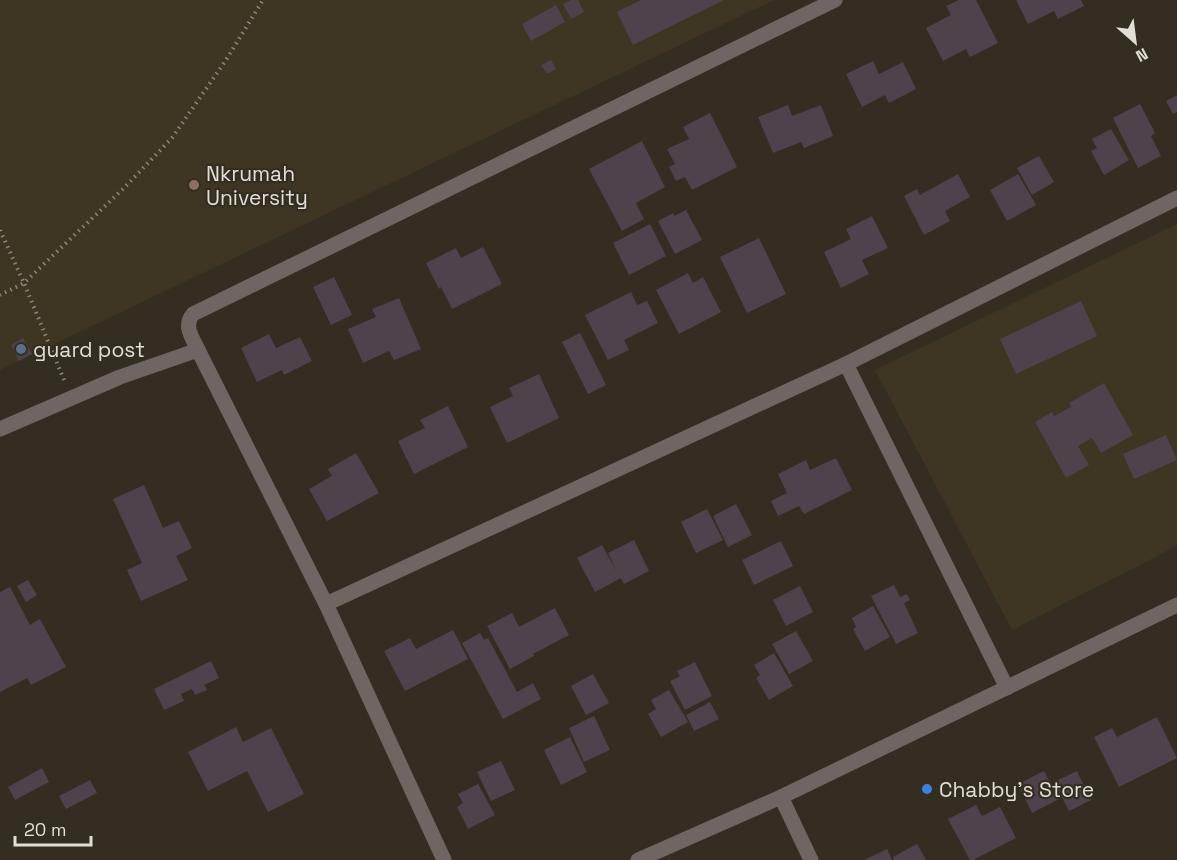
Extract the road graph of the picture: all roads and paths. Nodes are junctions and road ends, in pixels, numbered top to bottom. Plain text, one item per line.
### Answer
1 (263, 0) edge
2 (835, 0) edge
3 (1177, 198) edge
4 (0, 230) edge
5 (24, 283) junction
6 (0, 295) edge
7 (198, 350) junction
8 (846, 364) junction
9 (72, 398) junction
10 (0, 429) edge
11 (326, 604) junction
12 (1177, 605) edge
13 (1007, 688) junction
14 (781, 798) junction
15 (444, 860) edge
16 (638, 860) edge
17 (811, 860) edge

1 - 5 path
2 - 7 street
3 - 8 street
4 - 5 path
5 - 6 path
5 - 9 path
7 - 9 street
7 - 11 street
8 - 11 street
8 - 13 street
9 - 10 street
11 - 15 street
12 - 13 street
13 - 14 street
14 - 16 street
14 - 17 street

